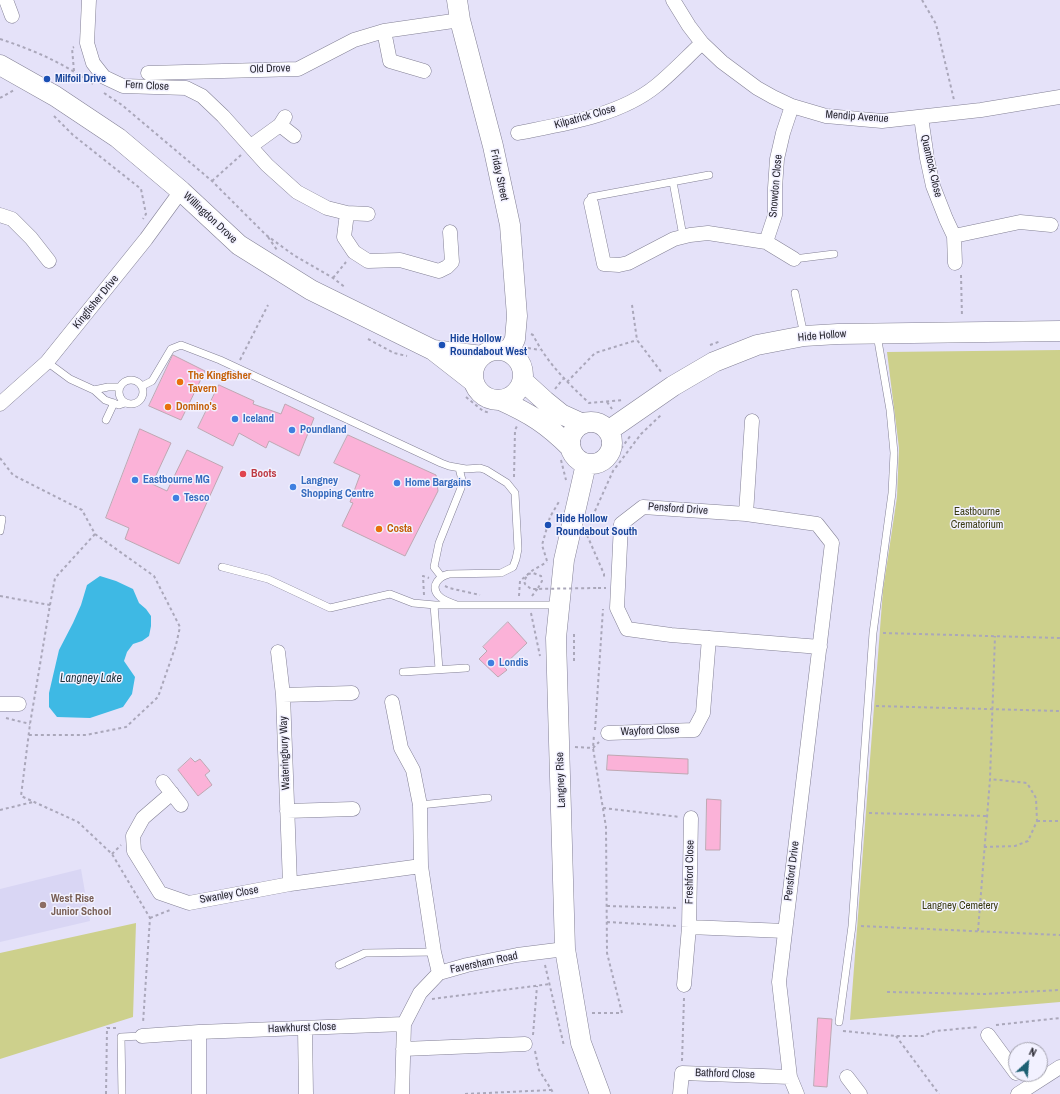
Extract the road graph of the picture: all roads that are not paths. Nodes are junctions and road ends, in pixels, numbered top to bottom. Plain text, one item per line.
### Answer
1 (6, 0) edge
2 (89, 0) edge
3 (457, 0) edge
4 (673, 0) edge
5 (12, 16) dead end
6 (460, 20) junction
7 (384, 31) junction
8 (702, 43) junction
9 (0, 65) edge
10 (424, 71) dead end
11 (148, 73) dead end
12 (1060, 97) edge
13 (792, 106) junction
14 (921, 117) junction
15 (518, 133) dead end
16 (294, 136) dead end
17 (251, 146) junction
18 (709, 175) dead end
19 (673, 182) junction
20 (181, 191) junction
21 (591, 203) joint
22 (347, 213) junction
23 (368, 214) dead end
24 (0, 215) edge
25 (1051, 225) dead end
26 (450, 232) dead end
27 (684, 236) junction
28 (954, 236) junction
29 (766, 242) junction
30 (834, 254) dead end
31 (794, 260) joint
32 (49, 262) dead end
33 (956, 263) road end
34 (795, 293) dead end
35 (1060, 331) edge
36 (876, 333) junction
37 (804, 336) junction
38 (511, 349) junction
39 (433, 350) junction
40 (482, 356) junction
41 (48, 362) junction
42 (523, 381) junction
43 (120, 386) junction
44 (142, 386) junction
45 (468, 388) junction
46 (94, 390) junction
47 (114, 403) junction
48 (125, 403) junction
49 (0, 404) edge
50 (497, 407) junction
51 (106, 420) dead end
52 (752, 421) dead end
53 (583, 424) junction
54 (608, 432) junction
55 (565, 451) junction
56 (586, 464) junction
57 (459, 468) junction
58 (746, 514) junction
59 (2, 519) dead end
60 (0, 531) edge
61 (222, 567) dead end
62 (439, 578) junction
63 (434, 605) junction
64 (458, 605) junction
65 (558, 605) junction
66 (709, 638) junction
67 (820, 647) junction
68 (278, 652) dead end
69 (466, 668) dead end
70 (439, 669) junction
71 (403, 672) dead end
72 (352, 693) dead end
73 (283, 695) junction
74 (392, 702) dead end
75 (19, 704) dead end
76 (1, 711) edge
77 (608, 733) road end
78 (488, 798) dead end
79 (181, 805) dead end
80 (420, 805) junction
81 (353, 809) dead end
82 (287, 811) junction
83 (691, 818) road end
84 (421, 866) junction
85 (290, 884) junction
86 (689, 927) junction
87 (785, 931) junction
88 (565, 949) junction
89 (434, 952) junction
90 (339, 965) dead end
91 (439, 973) junction
92 (684, 985) road end
93 (839, 1022) road end
94 (404, 1024) junction
95 (305, 1029) junction
96 (987, 1029) road end
97 (199, 1032) junction
98 (142, 1036) joint
99 (525, 1044) dead end
100 (403, 1049) junction
101 (1008, 1062) edge
102 (1060, 1067) edge
103 (790, 1077) junction
104 (848, 1077) dead end
105 (1023, 1091) edge
106 (122, 1094) edge
107 (200, 1094) edge
108 (306, 1094) edge
109 (402, 1094) edge
110 (600, 1094) edge
111 (680, 1094) edge
112 (797, 1094) edge
113 (860, 1094) edge

1 - 5 street
2 - 17 street, Fern Close
3 - 6 main road, Friday Street
4 - 8 street, Mendip Avenue
6 - 7 street, Old Drove
6 - 38 main road, Friday Street
7 - 10 street
7 - 11 street, Old Drove
8 - 13 street, Mendip Avenue
8 - 15 street, Kilpatrick Close
9 - 20 main road, Willingdon Drove
12 - 14 street, Mendip Avenue
13 - 14 street, Mendip Avenue
13 - 29 street, Snowdon Close
14 - 28 street, Quantock Close
16 - 17 street
17 - 22 street, Fern Close
18 - 19 lane
19 - 21 lane
19 - 27 lane
20 - 39 main road, Willingdon Drove
20 - 41 street, Kingfisher Drive
21 - 27 street
22 - 23 street, Fern Close
22 - 26 street
24 - 32 street
25 - 28 street
27 - 29 street
28 - 33 street, Quantock Close
29 - 31 street
30 - 31 lane
34 - 37 lane
35 - 36 main road, Hide Hollow
36 - 37 main road, Hide Hollow
36 - 93 lane
37 - 54 main road, Hide Hollow
38 - 40 main road
38 - 42 main road
39 - 40 main road, Willingdon Drove
39 - 45 main road, Willingdon Drove
40 - 45 main road
41 - 46 lane
41 - 49 street, Kingfisher Drive
42 - 50 main road
42 - 53 main road
43 - 44 lane
43 - 46 lane
43 - 48 lane
44 - 48 lane
44 - 57 lane
45 - 50 main road
46 - 47 lane
47 - 48 lane
47 - 51 lane
50 - 55 main road
52 - 58 street
53 - 54 main road
53 - 55 main road
54 - 56 main road
55 - 56 main road
56 - 65 main road, Langney Rise
57 - 62 lane
57 - 62 lane
58 - 66 street, Pensford Drive
58 - 67 street, Pensford Drive
59 - 60 lane
61 - 63 lane
62 - 64 lane
63 - 64 lane
63 - 70 lane
64 - 65 lane
65 - 88 main road, Langney Rise
66 - 67 street, Pensford Drive
66 - 77 street, Wayford Close
67 - 87 street, Pensford Drive
68 - 73 street, Wateringbury Way
69 - 70 lane
70 - 71 lane
72 - 73 street
73 - 82 street, Wateringbury Way
74 - 80 street
75 - 76 street
78 - 80 lane
79 - 85 street, Swanley Close
80 - 84 street
81 - 82 street
82 - 85 street, Wateringbury Way
83 - 86 street, Freshford Close
84 - 85 street, Swanley Close
84 - 89 street
86 - 87 street
86 - 92 street, Freshford Close
87 - 103 street, Pensford Drive
88 - 91 street, Faversham Road
88 - 110 main road, Langney Rise
89 - 90 lane
89 - 91 street
91 - 94 street, Faversham Road
94 - 95 street, Hawkhurst Close
94 - 100 street, Faversham Road
95 - 97 street, Hawkhurst Close
95 - 108 street
96 - 101 street
97 - 98 street, Hawkhurst Close
97 - 107 street
98 - 106 lane
99 - 100 street
100 - 109 street, Faversham Road
102 - 105 street
103 - 111 street, Bathford Close
103 - 112 street, Pensford Drive
104 - 113 street

